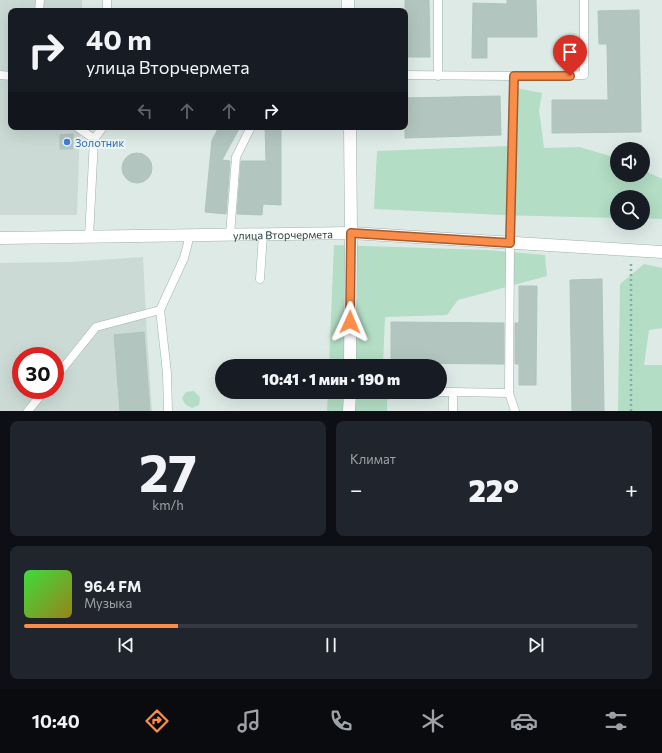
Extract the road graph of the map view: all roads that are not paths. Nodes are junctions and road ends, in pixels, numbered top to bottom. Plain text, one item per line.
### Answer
1 (438, 0) edge
2 (584, 0) edge
3 (408, 75) edge
4 (438, 76) junction
5 (514, 76) junction
6 (81, 130) edge
7 (101, 130) edge
8 (250, 130) edge
9 (350, 130) edge
10 (94, 139) junction
11 (351, 233) junction
12 (263, 234) junction
13 (190, 235) junction
14 (230, 235) junction
15 (88, 237) junction
16 (0, 238) edge
17 (510, 243) junction
18 (662, 252) edge
19 (260, 279) dead end
20 (160, 310) junction
21 (350, 359) edge
22 (64, 367) edge
23 (447, 392) edge
24 (453, 392) junction
25 (509, 393) junction
26 (38, 399) edge
27 (350, 399) edge
28 (28, 411) edge
29 (168, 411) edge
30 (350, 411) edge
31 (453, 411) edge
32 (515, 411) edge

1 - 4 lane
2 - 5 lane
3 - 4 lane
4 - 5 lane
5 - 17 lane
6 - 10 lane
7 - 10 lane
8 - 14 lane
9 - 11 street
10 - 15 lane
11 - 12 street, улица Вторчермета
11 - 17 street, улица Вторчермета
11 - 21 street
12 - 14 street, улица Вторчермета
12 - 19 lane
13 - 14 street, улица Вторчермета
13 - 15 street, улица Вторчермета
13 - 20 lane
15 - 16 street, улица Вторчермета
17 - 18 street, улица Вторчермета
17 - 25 lane
20 - 22 lane
20 - 29 lane
23 - 24 lane
24 - 25 lane
24 - 31 lane
25 - 32 lane
26 - 28 lane
27 - 30 street

